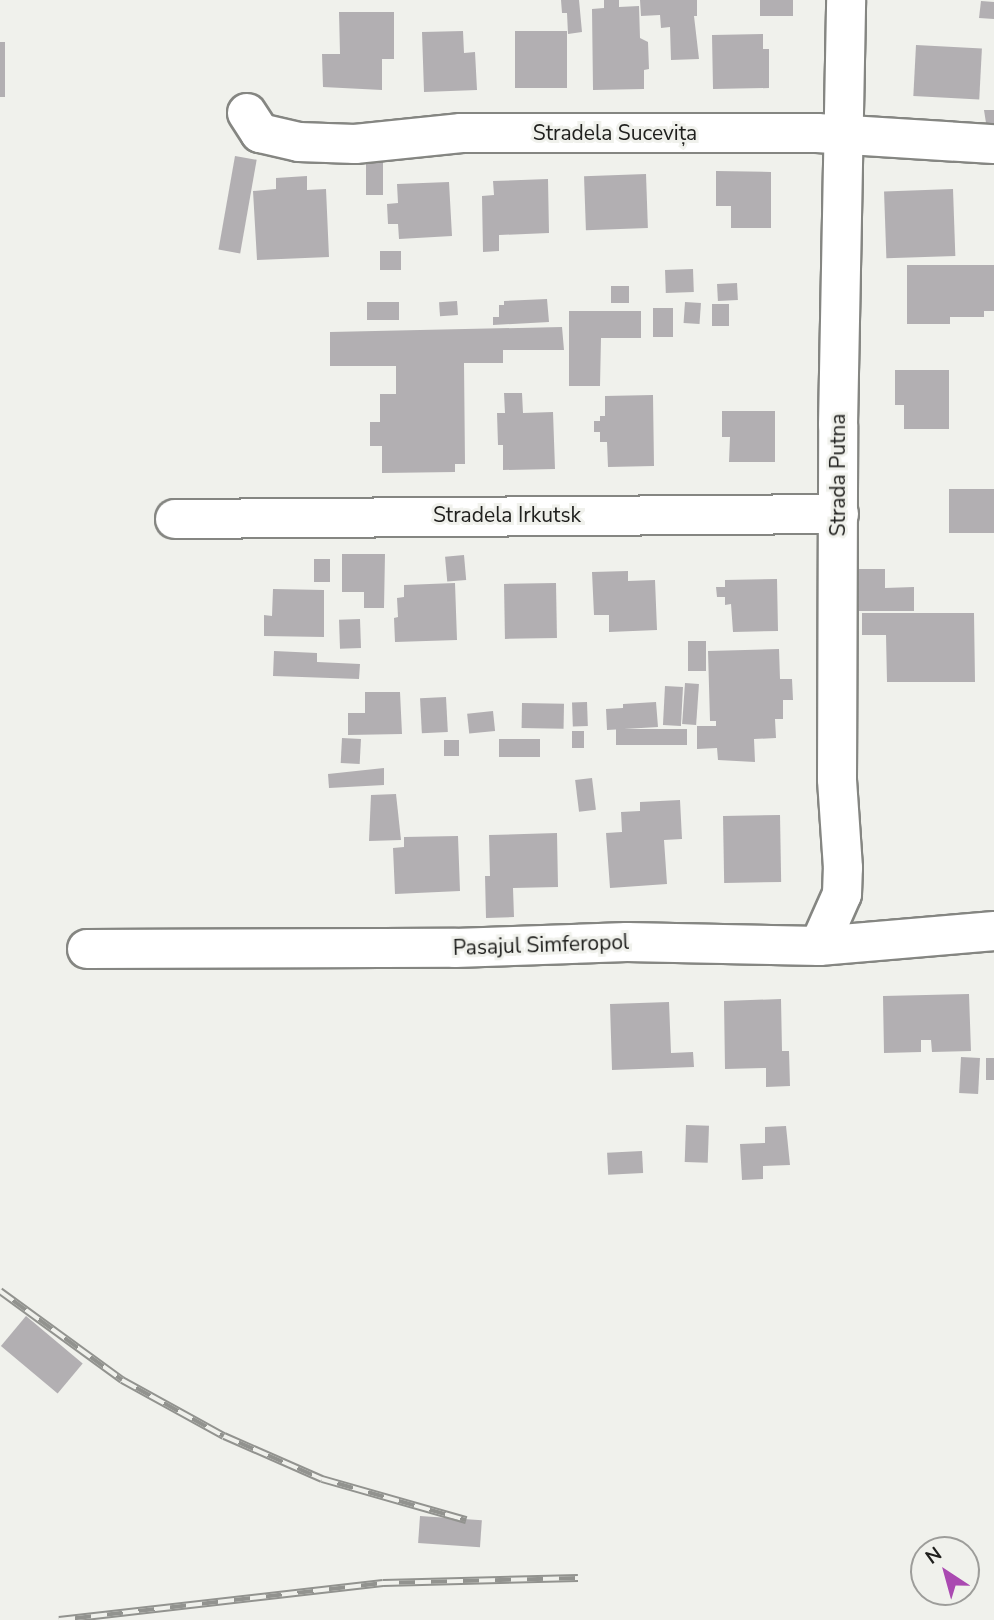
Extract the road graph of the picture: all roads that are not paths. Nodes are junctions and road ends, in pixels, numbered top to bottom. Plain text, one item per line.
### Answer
1 (846, 0) edge
2 (247, 113) dead end
3 (842, 137) junction
4 (994, 144) edge
5 (839, 514) junction
6 (175, 519) dead end
7 (994, 931) edge
8 (819, 946) junction
9 (87, 949) dead end

1 - 3 street, Strada Putna
2 - 3 street, Stradela Sucevița
3 - 4 street, Stradela Sucevița
3 - 5 street, Strada Putna
5 - 6 street, Stradela Irkutsk
5 - 8 street, Strada Putna
7 - 8 street, Pasajul Simferopol
8 - 9 street, Pasajul Simferopol

